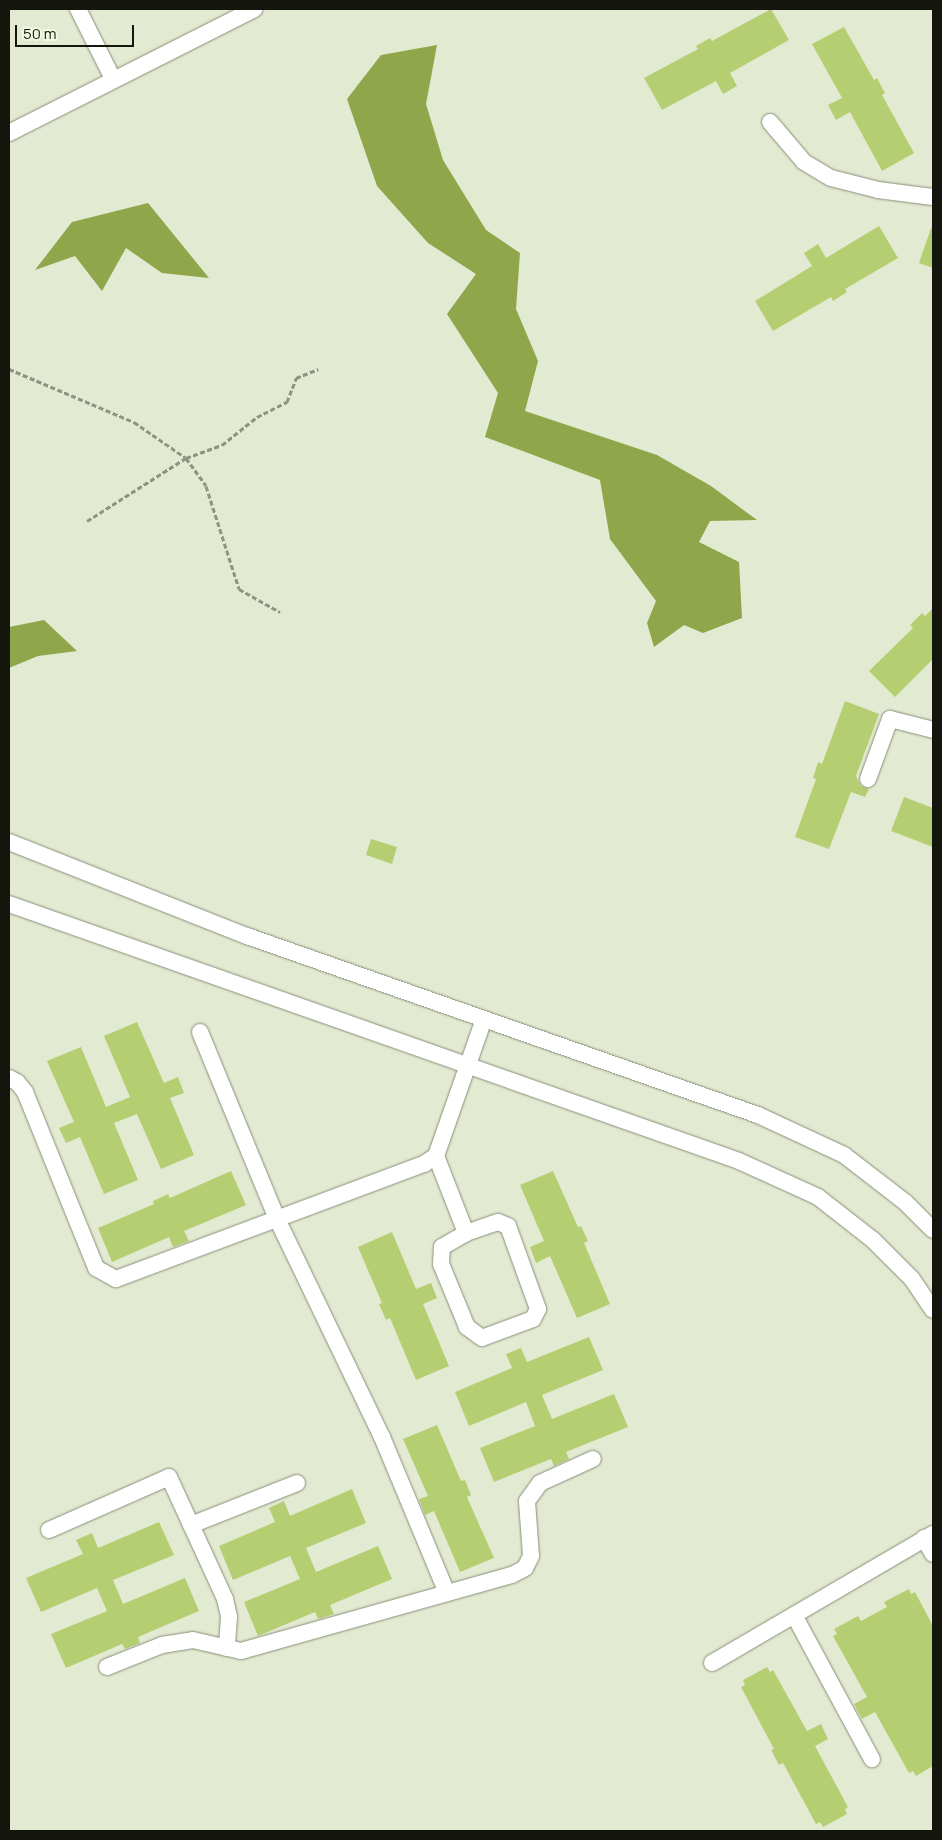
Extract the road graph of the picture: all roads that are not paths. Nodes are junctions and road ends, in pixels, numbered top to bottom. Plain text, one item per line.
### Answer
1 (78, 9) edge
2 (255, 9) edge
3 (113, 79) junction
4 (770, 122) dead end
5 (9, 133) edge
6 (933, 197) edge
7 (933, 730) edge
8 (868, 779) dead end
9 (9, 842) edge
10 (9, 904) edge
11 (484, 1019) junction
12 (200, 1032) dead end
13 (468, 1066) junction
14 (9, 1078) edge
15 (436, 1156) junction
16 (277, 1219) junction
17 (933, 1230) edge
18 (466, 1233) junction
19 (933, 1310) edge
20 (593, 1459) dead end
21 (297, 1483) dead end
22 (191, 1525) junction
23 (49, 1530) dead end
24 (929, 1536) edge
25 (933, 1554) edge
26 (447, 1594) junction
27 (794, 1615) junction
28 (227, 1648) junction
29 (712, 1662) dead end
30 (107, 1667) dead end
31 (872, 1759) dead end

1 - 3 street
2 - 3 street
3 - 5 street
4 - 6 street
7 - 8 street
9 - 11 street
10 - 13 street
11 - 13 street
11 - 17 street
12 - 16 street
13 - 15 street
13 - 19 street
14 - 16 street
15 - 16 street
15 - 18 street
16 - 26 street
18 - 18 street
20 - 26 street
21 - 22 street
22 - 23 street
22 - 28 street
24 - 25 street
24 - 27 street
26 - 28 street
27 - 29 street
27 - 31 street
28 - 30 street

